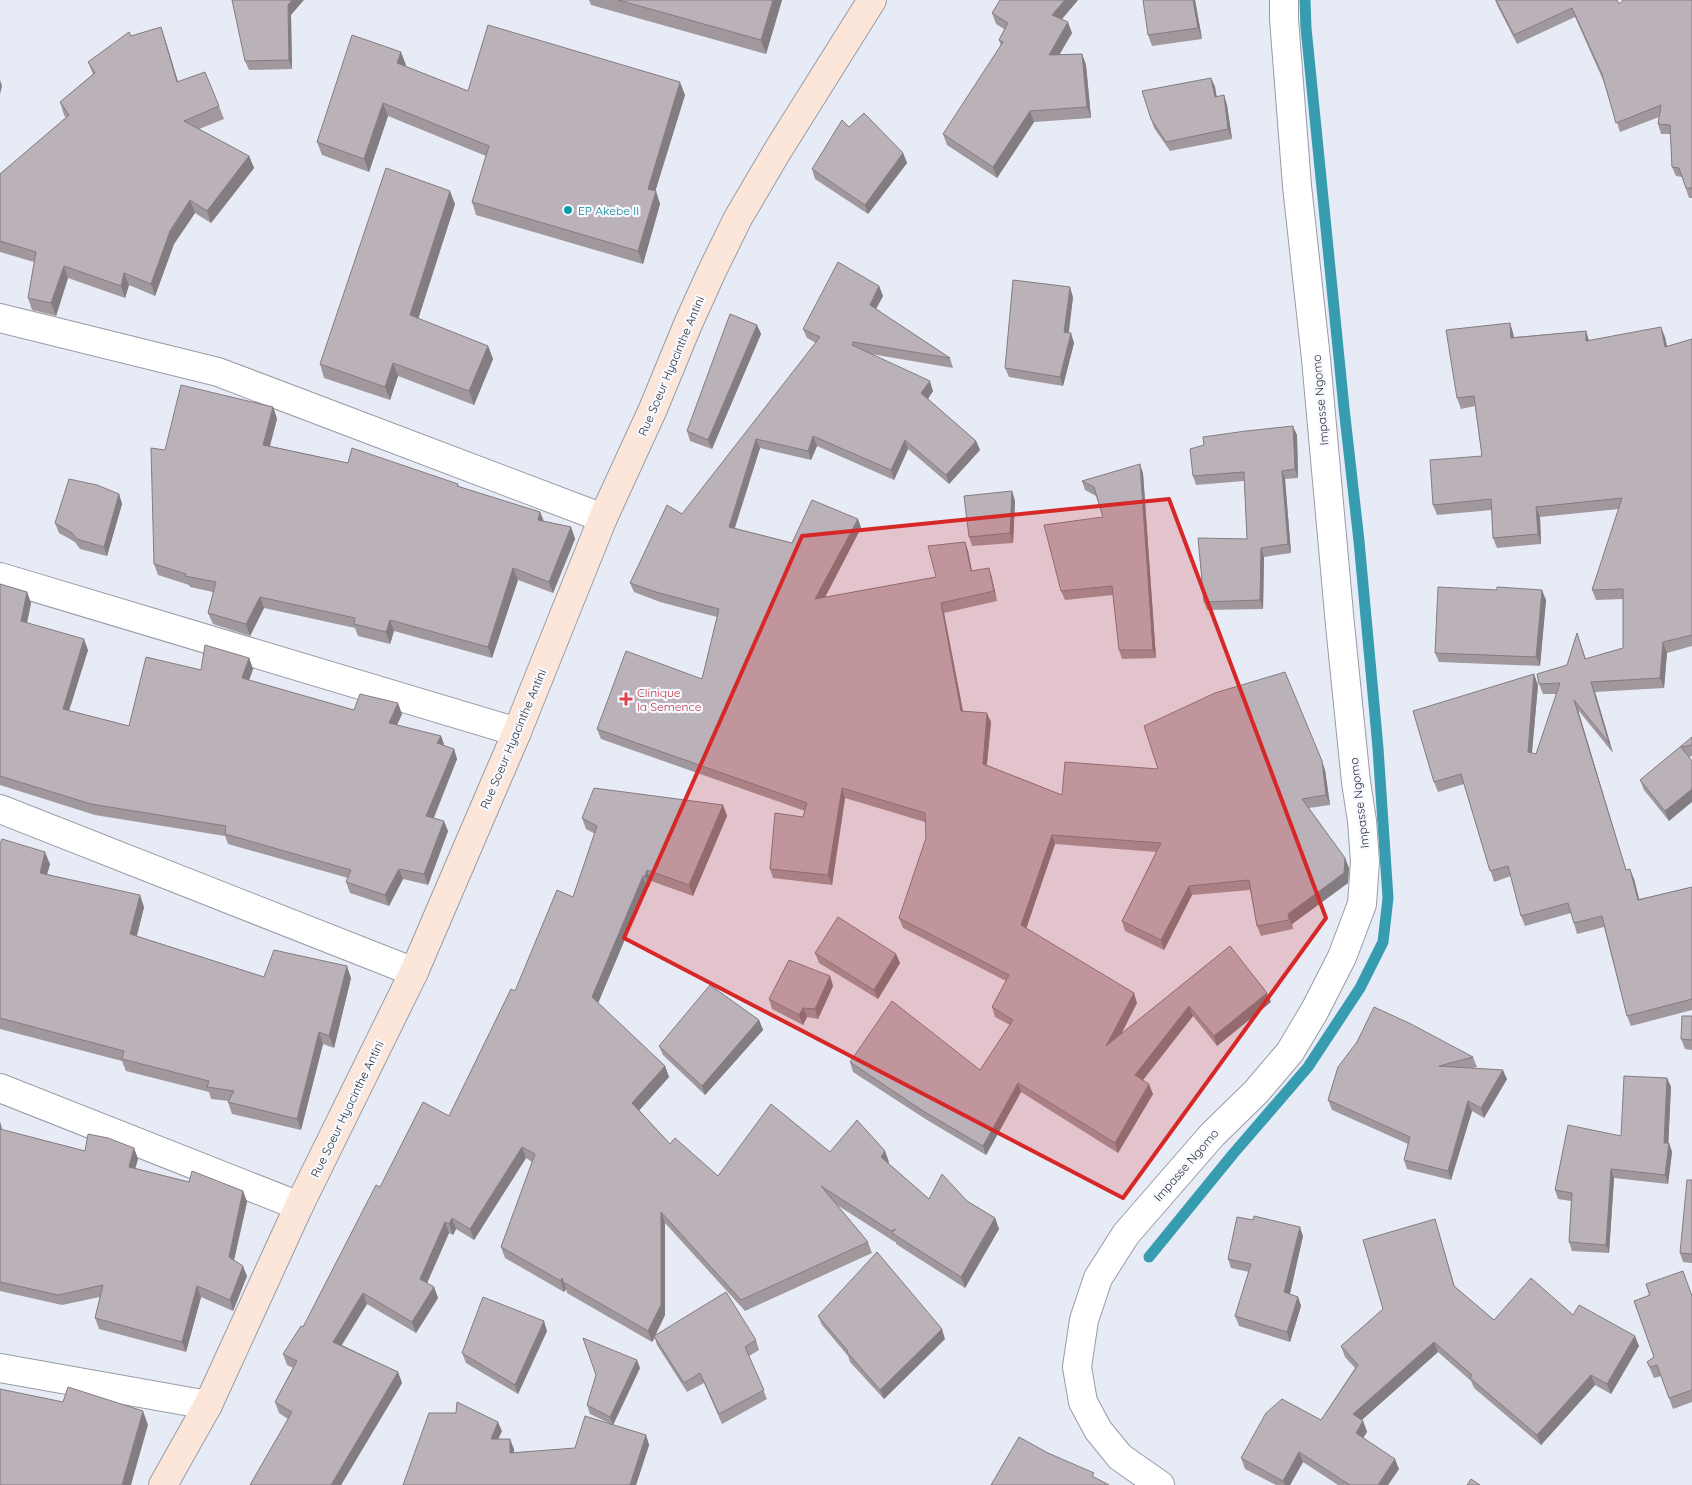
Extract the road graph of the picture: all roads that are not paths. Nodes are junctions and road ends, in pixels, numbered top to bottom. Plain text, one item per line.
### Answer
1 (872, 0) edge
2 (1284, 0) edge
3 (2, 327) edge
4 (603, 518) junction
5 (0, 577) edge
6 (517, 732) junction
7 (0, 808) edge
8 (414, 972) junction
9 (0, 1088) edge
10 (299, 1206) junction
11 (0, 1368) edge
12 (208, 1405) junction
13 (163, 1485) edge
14 (1160, 1485) edge

1 - 4 main road, Rue Soeur Hyacinthe Antini
2 - 14 street, Impasse Ngomo
3 - 4 street
4 - 6 main road, Rue Soeur Hyacinthe Antini
5 - 6 street
6 - 8 main road, Rue Soeur Hyacinthe Antini
7 - 8 street
8 - 10 main road, Rue Soeur Hyacinthe Antini
9 - 10 street
10 - 12 main road, Rue Soeur Hyacinthe Antini
11 - 12 street
12 - 13 main road, Rue Soeur Hyacinthe Antini

